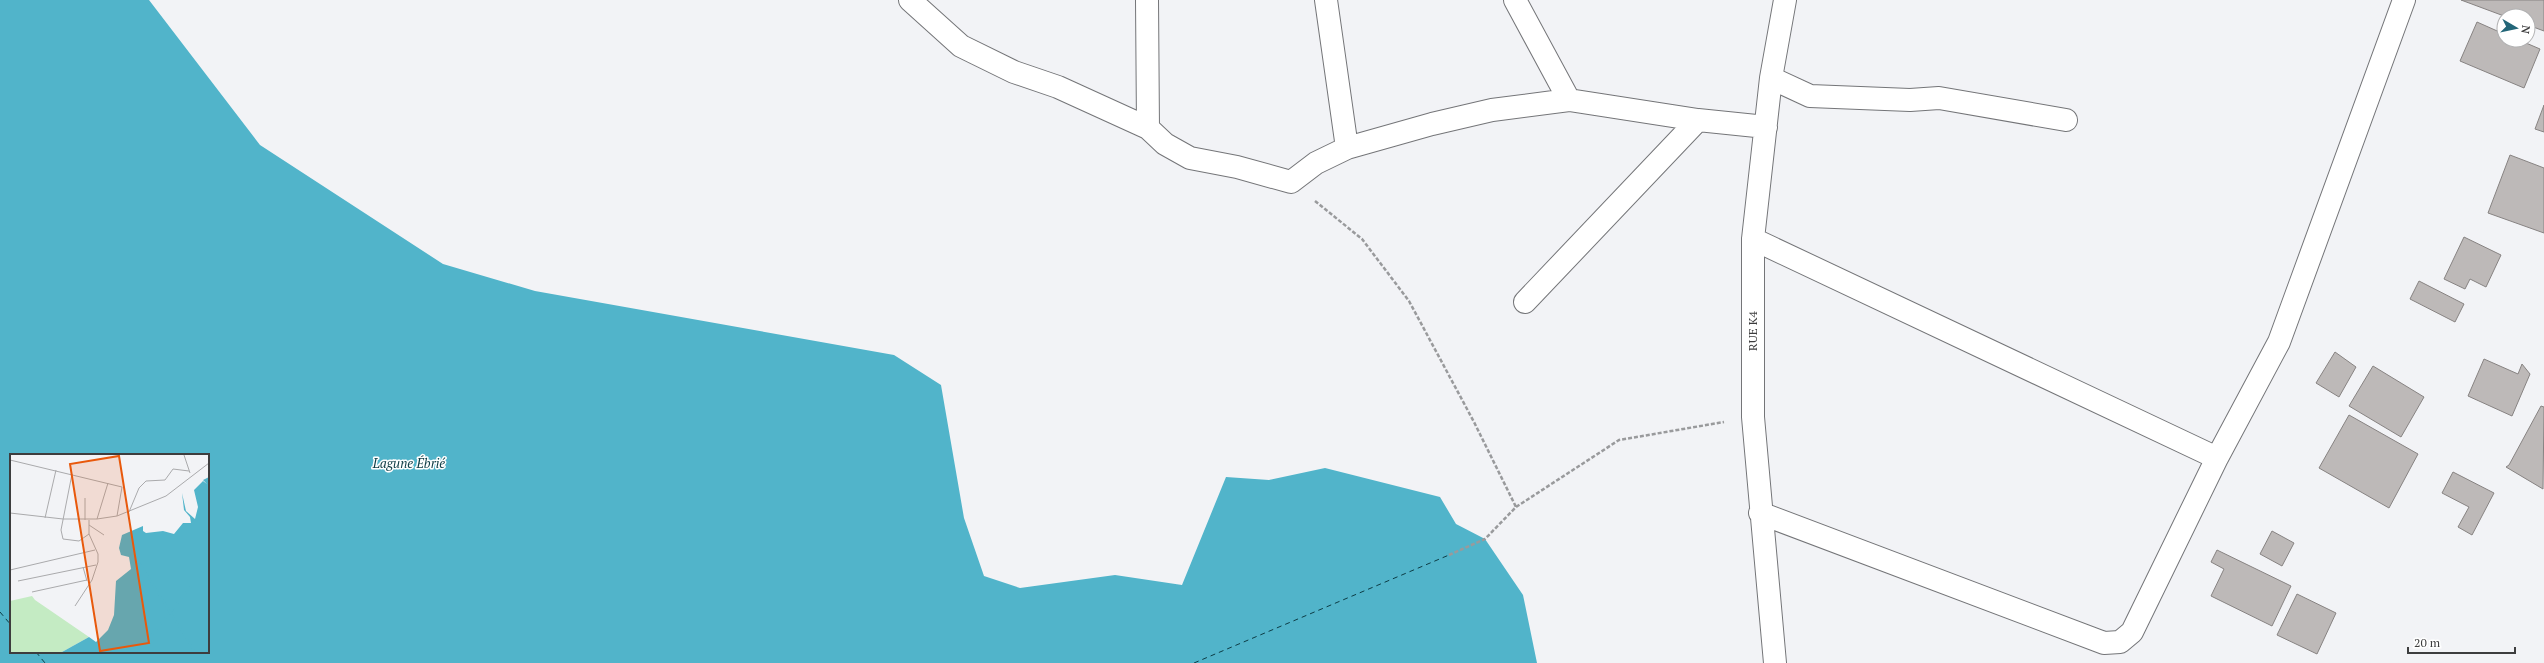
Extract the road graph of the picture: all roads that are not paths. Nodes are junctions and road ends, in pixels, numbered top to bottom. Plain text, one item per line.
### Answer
1 (910, 0) edge
2 (1147, 0) edge
3 (1326, 0) edge
4 (1515, 0) edge
5 (1785, 0) edge
6 (2404, 0) edge
7 (1772, 78) junction
8 (1569, 100) junction
9 (1698, 120) junction
10 (2066, 120) dead end
11 (1766, 127) junction
12 (1148, 128) junction
13 (1347, 148) junction
14 (1753, 239) junction
15 (1525, 302) dead end
16 (2217, 458) junction
17 (1760, 513) junction
18 (1775, 663) edge

1 - 12 street
2 - 12 street
3 - 13 street
4 - 8 street
5 - 7 street, RUE K4
6 - 16 street
7 - 10 street
7 - 11 street, RUE K4
8 - 9 street
8 - 13 street
9 - 11 street
9 - 15 street
11 - 14 street, RUE K4
12 - 13 street
14 - 16 street
14 - 17 street, RUE K4
16 - 17 street
17 - 18 street, RUE K4

